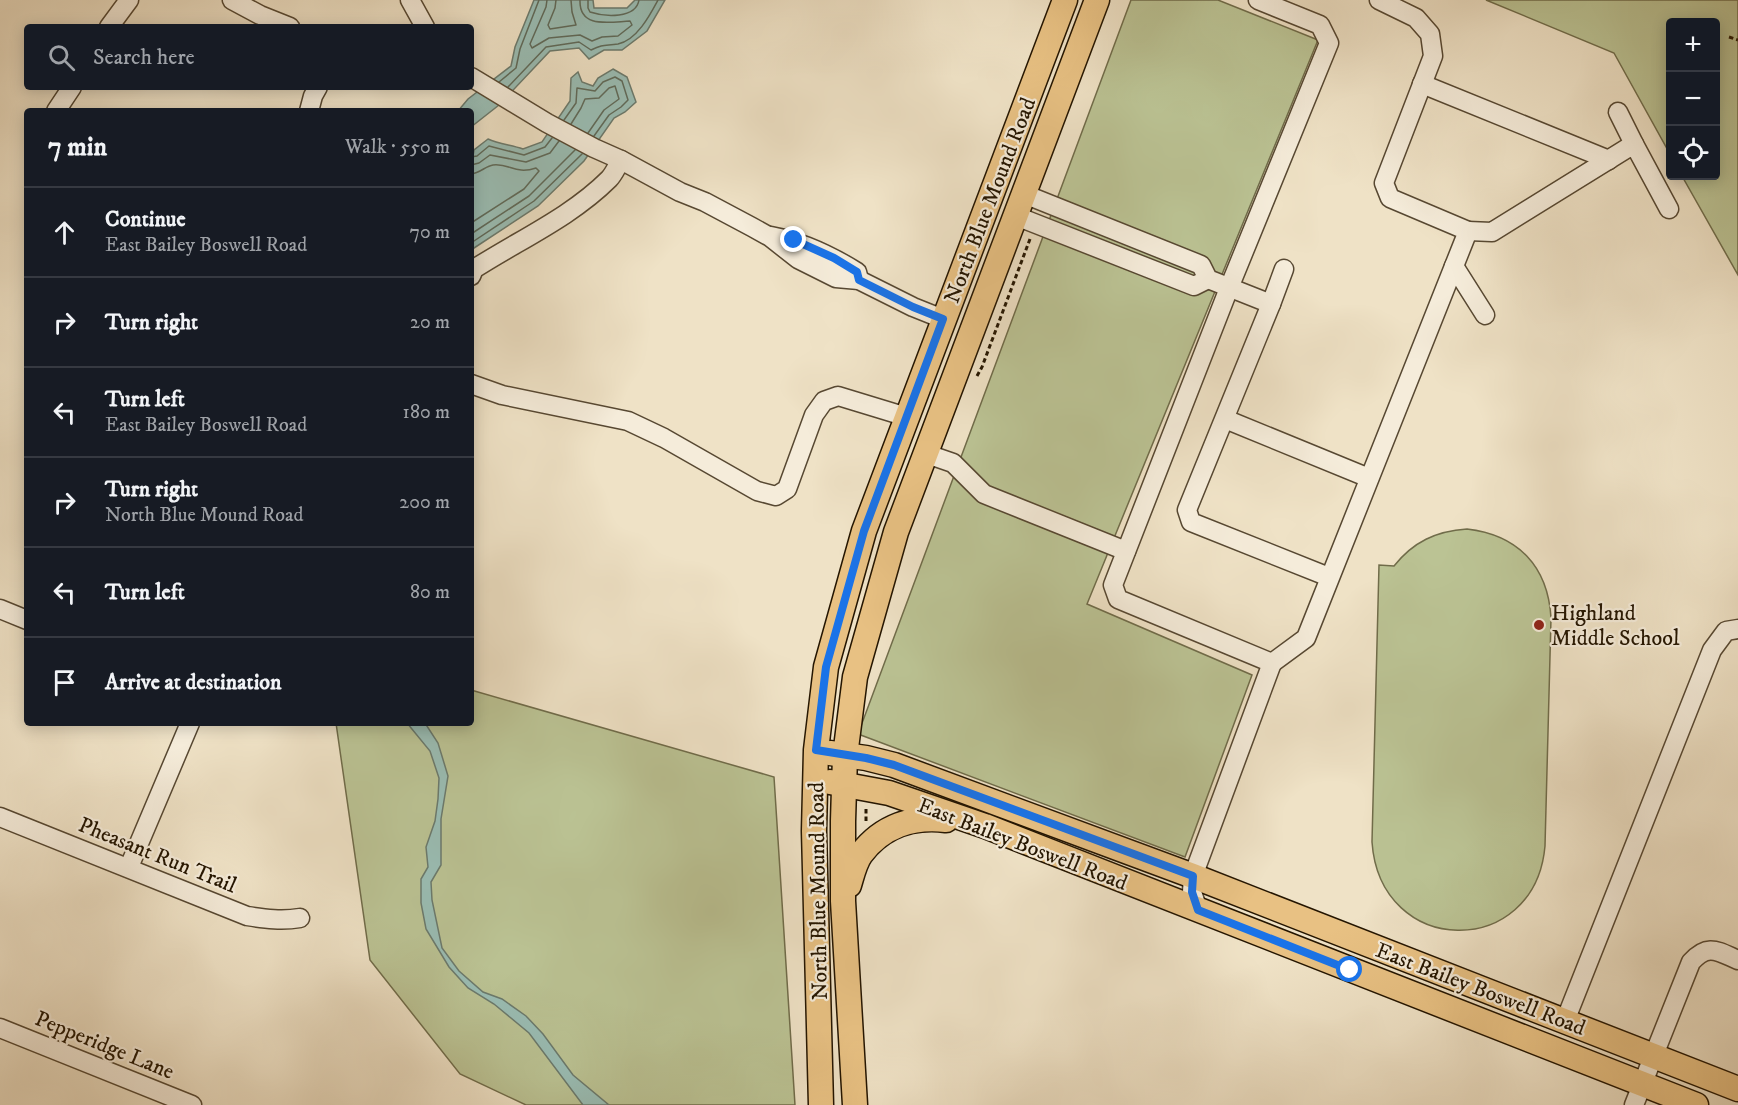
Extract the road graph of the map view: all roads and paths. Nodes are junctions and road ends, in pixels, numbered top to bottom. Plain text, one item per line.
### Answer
1 (129, 0) edge
2 (232, 0) edge
3 (410, 0) edge
4 (1065, 0) edge
5 (1097, 0) edge
6 (1258, 0) edge
7 (1379, 0) edge
8 (111, 24) edge
9 (282, 24) edge
10 (423, 24) edge
11 (1729, 37) dead end
12 (1738, 40) edge
13 (1048, 45) junction
14 (474, 79) edge
15 (1422, 84) junction
16 (70, 90) edge
17 (316, 90) edge
18 (58, 108) edge
19 (310, 108) edge
20 (1618, 112) dead end
21 (1634, 144) junction
22 (621, 160) junction
23 (1609, 160) junction
24 (1020, 205) junction
25 (1669, 209) dead end
26 (1468, 231) junction
27 (1454, 266) junction
28 (474, 269) edge
29 (1284, 269) dead end
30 (1229, 288) junction
31 (1270, 304) junction
32 (1485, 315) dead end
33 (943, 319) junction
34 (474, 385) edge
35 (907, 417) junction
36 (1225, 419) junction
37 (924, 453) junction
38 (1369, 478) junction
39 (1126, 551) junction
40 (1329, 578) junction
41 (0, 609) edge
42 (24, 619) edge
43 (1738, 629) edge
44 (1272, 663) junction
45 (189, 726) edge
46 (816, 750) junction
47 (845, 756) junction
48 (816, 780) junction
49 (844, 784) junction
50 (866, 801) dead end
51 (0, 817) edge
52 (984, 826) junction
53 (866, 829) dead end
54 (129, 867) junction
55 (1193, 876) junction
56 (843, 902) junction
57 (1198, 910) junction
58 (300, 918) dead end
59 (1738, 960) edge
60 (1346, 968) junction
61 (1466, 982) junction
62 (1459, 1013) junction
63 (1565, 1021) junction
64 (0, 1028) edge
65 (1653, 1056) junction
66 (1738, 1089) edge
67 (1638, 1095) edge
68 (192, 1105) edge
69 (821, 1105) edge
70 (855, 1105) edge
71 (1696, 1105) edge

1 - 8 street
2 - 9 street
3 - 10 street
4 - 13 main road, North Blue Mound Road
5 - 24 main road, North Blue Mound Road
6 - 30 street
7 - 15 street
11 - 12 path
13 - 24 main road
13 - 33 main road, North Blue Mound Road
14 - 22 street
15 - 23 street
15 - 26 street
16 - 18 street
17 - 19 street
20 - 21 street
21 - 23 street
21 - 25 street
22 - 28 street
22 - 33 street
23 - 26 street
24 - 30 street
24 - 37 main road, North Blue Mound Road
26 - 27 street
27 - 32 street
27 - 38 street
29 - 31 street
30 - 31 street
30 - 39 street
31 - 36 street
33 - 35 main road, North Blue Mound Road
34 - 35 street
35 - 46 main road, North Blue Mound Road
36 - 38 street
36 - 40 street
37 - 39 street
37 - 47 main road, North Blue Mound Road
38 - 40 street
39 - 44 street
40 - 44 street
41 - 42 street
43 - 63 street
44 - 55 street
45 - 54 street
46 - 47 main road, East Bailey Boswell Road
46 - 48 main road, North Blue Mound Road
47 - 49 main road, North Blue Mound Road
47 - 55 main road, East Bailey Boswell Road
48 - 49 main road, East Bailey Boswell Road
48 - 69 main road, North Blue Mound Road
49 - 52 main road, East Bailey Boswell Road
49 - 56 main road, North Blue Mound Road
50 - 53 path
51 - 54 street, Pheasant Run Trail
52 - 56 main road, North Blue Mound Road
52 - 57 main road, East Bailey Boswell Road
54 - 58 street, Pheasant Run Trail
55 - 57 street
55 - 61 main road, East Bailey Boswell Road
56 - 70 main road, North Blue Mound Road
57 - 60 main road, East Bailey Boswell Road
59 - 65 street
60 - 61 main road
60 - 62 main road, East Bailey Boswell Road
61 - 63 main road, East Bailey Boswell Road
62 - 63 main road
62 - 67 main road, East Bailey Boswell Road
63 - 65 main road, East Bailey Boswell Road
64 - 68 street, Pepperidge Lane
65 - 66 main road, East Bailey Boswell Road
65 - 67 street
67 - 71 main road, East Bailey Boswell Road

